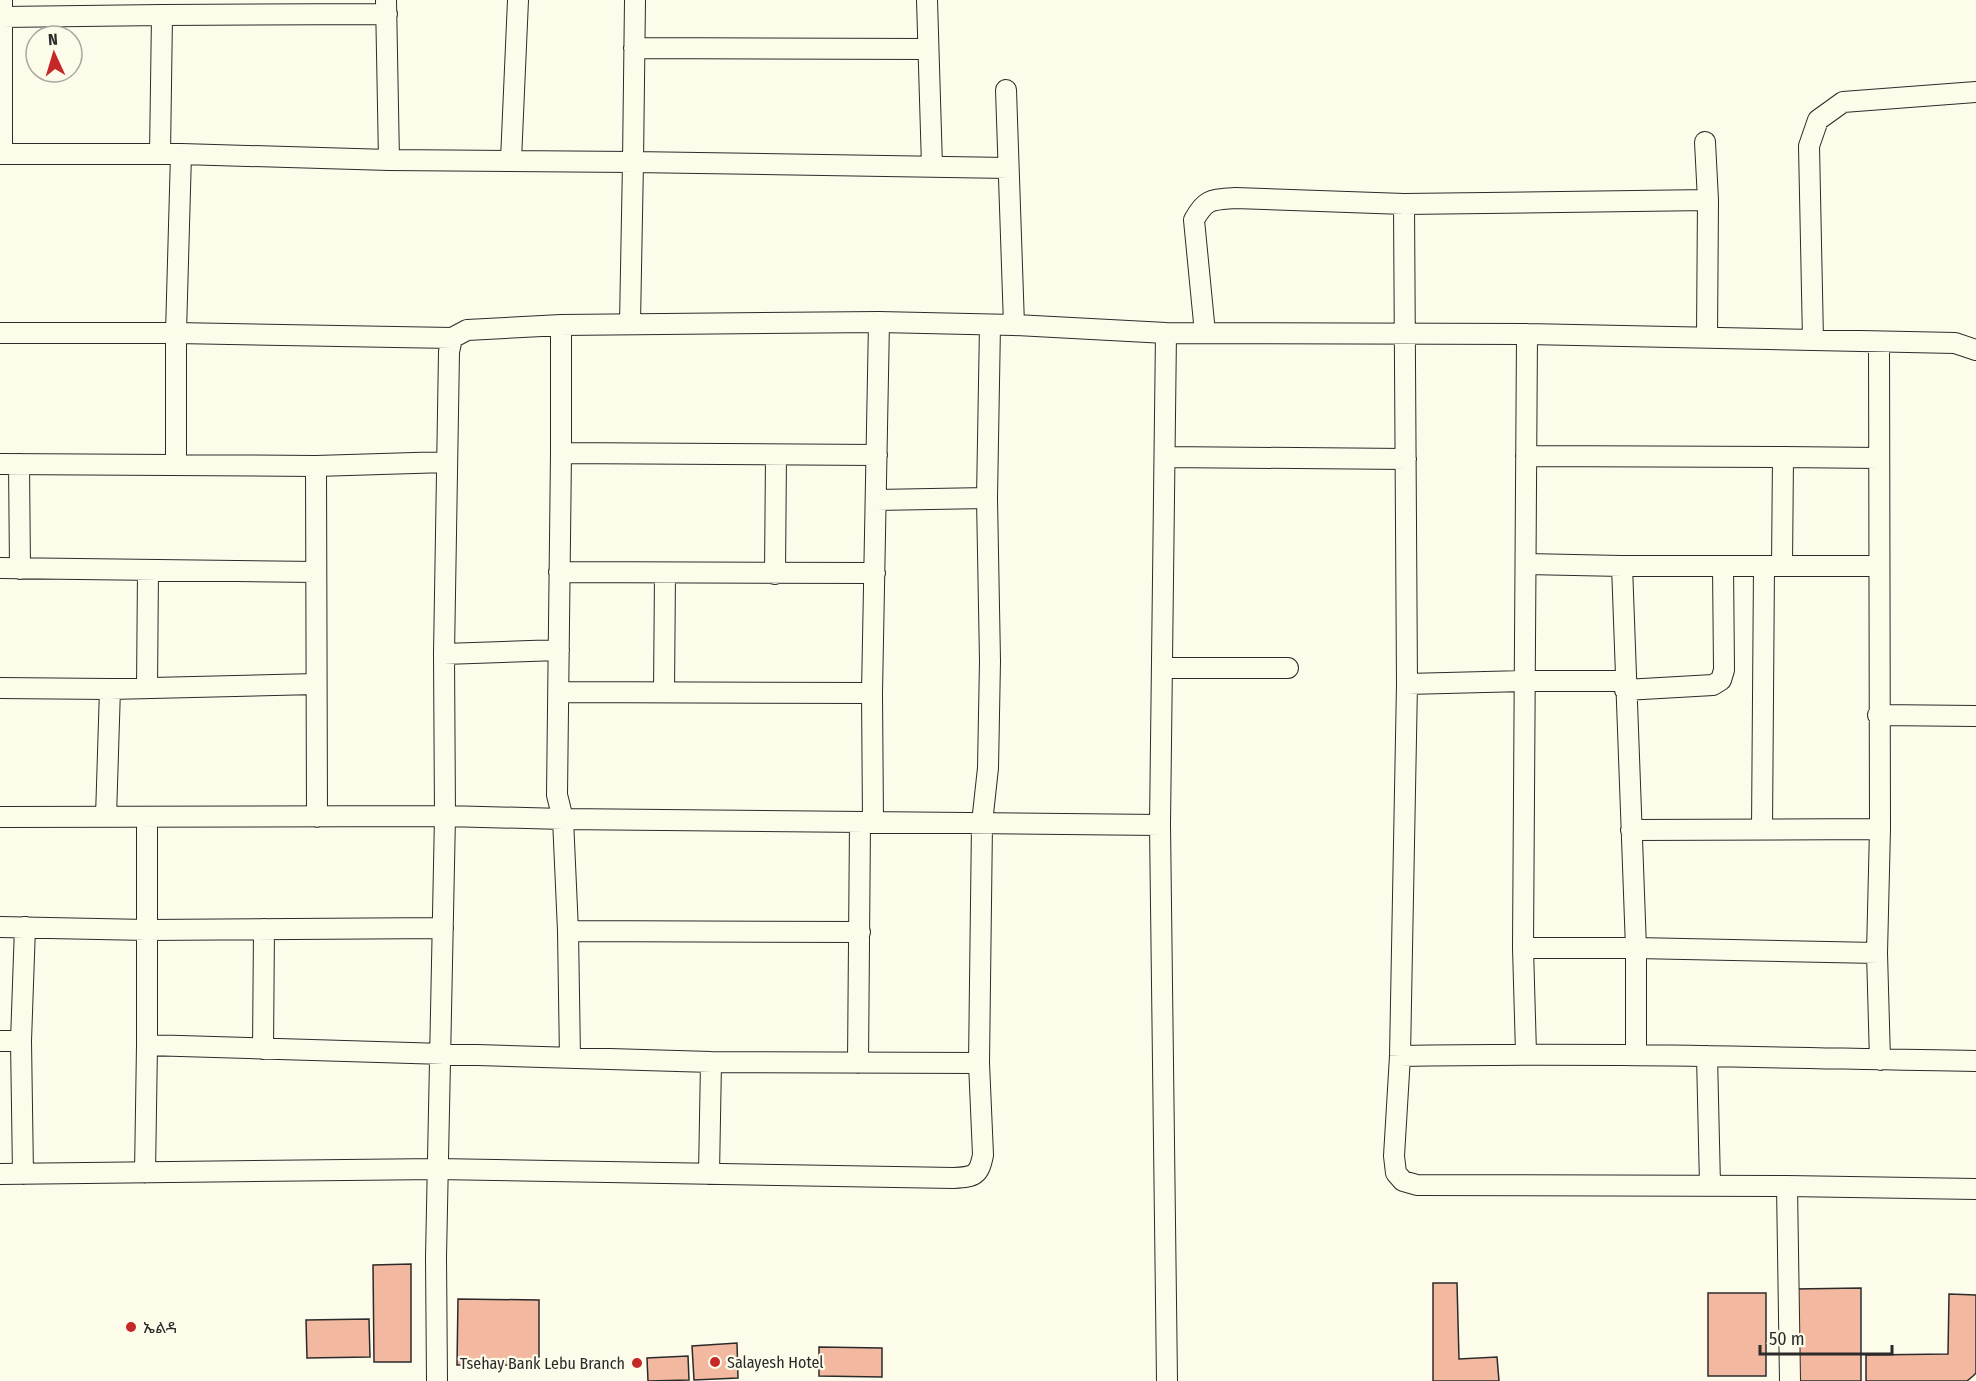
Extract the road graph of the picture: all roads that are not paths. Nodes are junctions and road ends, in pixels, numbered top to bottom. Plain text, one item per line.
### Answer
1 (518, 0) edge
2 (635, 0) edge
3 (927, 0) edge
4 (387, 7) edge
5 (2, 9) edge
6 (172, 10) edge
7 (634, 48) junction
8 (928, 49) junction
9 (1006, 90) dead end
10 (1976, 92) edge
11 (1705, 142) dead end
12 (1, 154) edge
13 (160, 154) junction
14 (181, 154) junction
15 (389, 160) junction
16 (511, 160) junction
17 (633, 162) junction
18 (932, 166) junction
19 (1008, 168) junction
20 (1708, 200) junction
21 (1404, 204) junction
22 (879, 322) junction
23 (630, 323) junction
24 (561, 325) junction
25 (990, 325) junction
26 (1014, 325) junction
27 (0, 333) edge
28 (176, 333) junction
29 (1166, 333) junction
30 (1205, 333) junction
31 (1527, 334) junction
32 (1406, 335) junction
33 (1707, 337) junction
34 (453, 338) junction
35 (1813, 340) junction
36 (1879, 342) junction
37 (1976, 350) edge
38 (561, 453) junction
39 (776, 455) junction
40 (877, 455) junction
41 (1526, 456) junction
42 (1165, 457) junction
43 (1783, 458) junction
44 (1879, 458) junction
45 (1406, 459) junction
46 (447, 462) junction
47 (9, 464) edge
48 (176, 465) junction
49 (316, 466) junction
50 (987, 498) junction
51 (876, 500) junction
52 (1526, 564) junction
53 (1622, 566) junction
54 (1723, 566) junction
55 (1773, 566) junction
56 (1878, 566) junction
57 (0, 568) edge
58 (20, 569) junction
59 (148, 570) junction
60 (316, 572) junction
61 (559, 572) junction
62 (665, 573) junction
63 (875, 573) junction
64 (775, 574) junction
65 (559, 650) junction
66 (444, 654) junction
67 (1164, 668) junction
68 (1288, 668) dead end
69 (1524, 681) junction
70 (316, 684) junction
71 (1407, 684) junction
72 (1625, 686) junction
73 (0, 687) edge
74 (147, 688) junction
75 (110, 689) junction
76 (559, 692) junction
77 (664, 692) junction
78 (872, 693) junction
79 (1878, 715) junction
80 (1976, 716) edge
81 (445, 816) junction
82 (106, 817) junction
83 (317, 817) junction
84 (0, 818) edge
85 (147, 818) junction
86 (563, 819) junction
87 (867, 822) junction
88 (982, 823) junction
89 (1160, 825) junction
90 (1762, 829) junction
91 (1880, 829) junction
92 (1631, 830) junction
93 (0, 927) edge
94 (25, 927) junction
95 (443, 928) junction
96 (264, 929) junction
97 (147, 930) junction
98 (568, 931) junction
99 (860, 932) junction
100 (1523, 948) junction
101 (1636, 948) junction
102 (1877, 953) junction
103 (0, 1041) edge
104 (21, 1041) junction
105 (147, 1045) junction
106 (263, 1049) junction
107 (1526, 1053) junction
108 (1636, 1054) junction
109 (440, 1055) junction
110 (1400, 1056) junction
111 (1707, 1056) junction
112 (570, 1058) junction
113 (1880, 1060) junction
114 (1976, 1061) edge
115 (711, 1062) junction
116 (858, 1062) junction
117 (980, 1063) junction
118 (437, 1169) junction
119 (145, 1173) junction
120 (0, 1174) edge
121 (23, 1174) junction
122 (709, 1174) junction
123 (1710, 1185) junction
124 (1787, 1186) junction
125 (1976, 1190) edge
126 (437, 1381) edge
127 (1167, 1381) edge
128 (1790, 1381) edge

1 - 16 street
2 - 7 street
3 - 8 street
4 - 6 street
4 - 15 street
5 - 6 street
5 - 12 street
6 - 13 street
7 - 8 street
7 - 17 street
8 - 18 street
9 - 19 street
10 - 35 street
11 - 20 street
12 - 13 street
13 - 14 street
14 - 15 street
14 - 28 street
15 - 16 street
16 - 17 street
17 - 18 street
17 - 23 street
18 - 19 street
19 - 26 street
20 - 21 street
20 - 33 street
21 - 30 street
21 - 32 street
22 - 23 street
22 - 25 street
22 - 40 street
23 - 24 street
24 - 34 street
24 - 38 street
25 - 26 street
25 - 50 street
26 - 29 street
27 - 28 street
28 - 34 street
28 - 48 street
29 - 30 street
29 - 42 street
30 - 32 street
31 - 32 street
31 - 33 street
31 - 41 street
32 - 45 street
33 - 35 street
34 - 46 street
35 - 36 street
36 - 37 street
36 - 44 street
38 - 39 street
38 - 61 street
39 - 40 street
39 - 64 street
40 - 51 street
41 - 43 street
41 - 52 street
42 - 45 street
42 - 67 street
43 - 44 street
43 - 55 street
44 - 56 street
45 - 71 street
46 - 49 street
46 - 66 street
47 - 48 street
47 - 58 street
48 - 49 street
49 - 60 street
50 - 51 street
50 - 88 street
51 - 63 street
52 - 53 street
52 - 69 street
53 - 54 street
53 - 72 street
54 - 55 street
54 - 72 street
55 - 56 street
55 - 90 street
56 - 79 street
57 - 58 street
58 - 59 street
59 - 60 street
59 - 74 street
60 - 70 street
61 - 62 street
61 - 65 street
62 - 64 street
62 - 77 street
63 - 64 street
63 - 78 street
65 - 66 street
65 - 76 street
66 - 81 street
67 - 68 street
67 - 89 street
69 - 71 street
69 - 72 street
69 - 100 street
70 - 74 street
70 - 83 street
71 - 110 street
72 - 92 street
73 - 75 street
74 - 75 street
75 - 82 street
76 - 77 street
76 - 86 street
77 - 78 street
78 - 87 street
79 - 80 street
79 - 91 street
81 - 83 street
81 - 86 street
81 - 95 street
82 - 84 street
82 - 85 street
83 - 85 street
85 - 97 street
86 - 87 street
86 - 98 street
87 - 88 street
87 - 99 street
88 - 89 street
88 - 117 street
89 - 127 street
90 - 91 street
90 - 92 street
91 - 102 street
92 - 101 street
93 - 94 street
94 - 97 street
94 - 104 street
95 - 96 street
95 - 109 street
96 - 97 street
96 - 106 street
97 - 105 street
98 - 99 street
98 - 112 street
99 - 116 street
100 - 101 street
100 - 107 street
101 - 102 street
101 - 108 street
102 - 113 street
103 - 104 street
104 - 121 street
105 - 106 street
105 - 119 street
106 - 109 street
107 - 108 street
107 - 110 street
108 - 111 street
109 - 112 street
109 - 118 street
110 - 123 street
111 - 113 street
111 - 123 street
112 - 115 street
113 - 114 street
115 - 116 street
115 - 122 street
116 - 117 street
117 - 122 street
118 - 119 street
118 - 122 street
118 - 126 street
119 - 121 street
120 - 121 street
123 - 124 street
124 - 125 street
124 - 128 street

